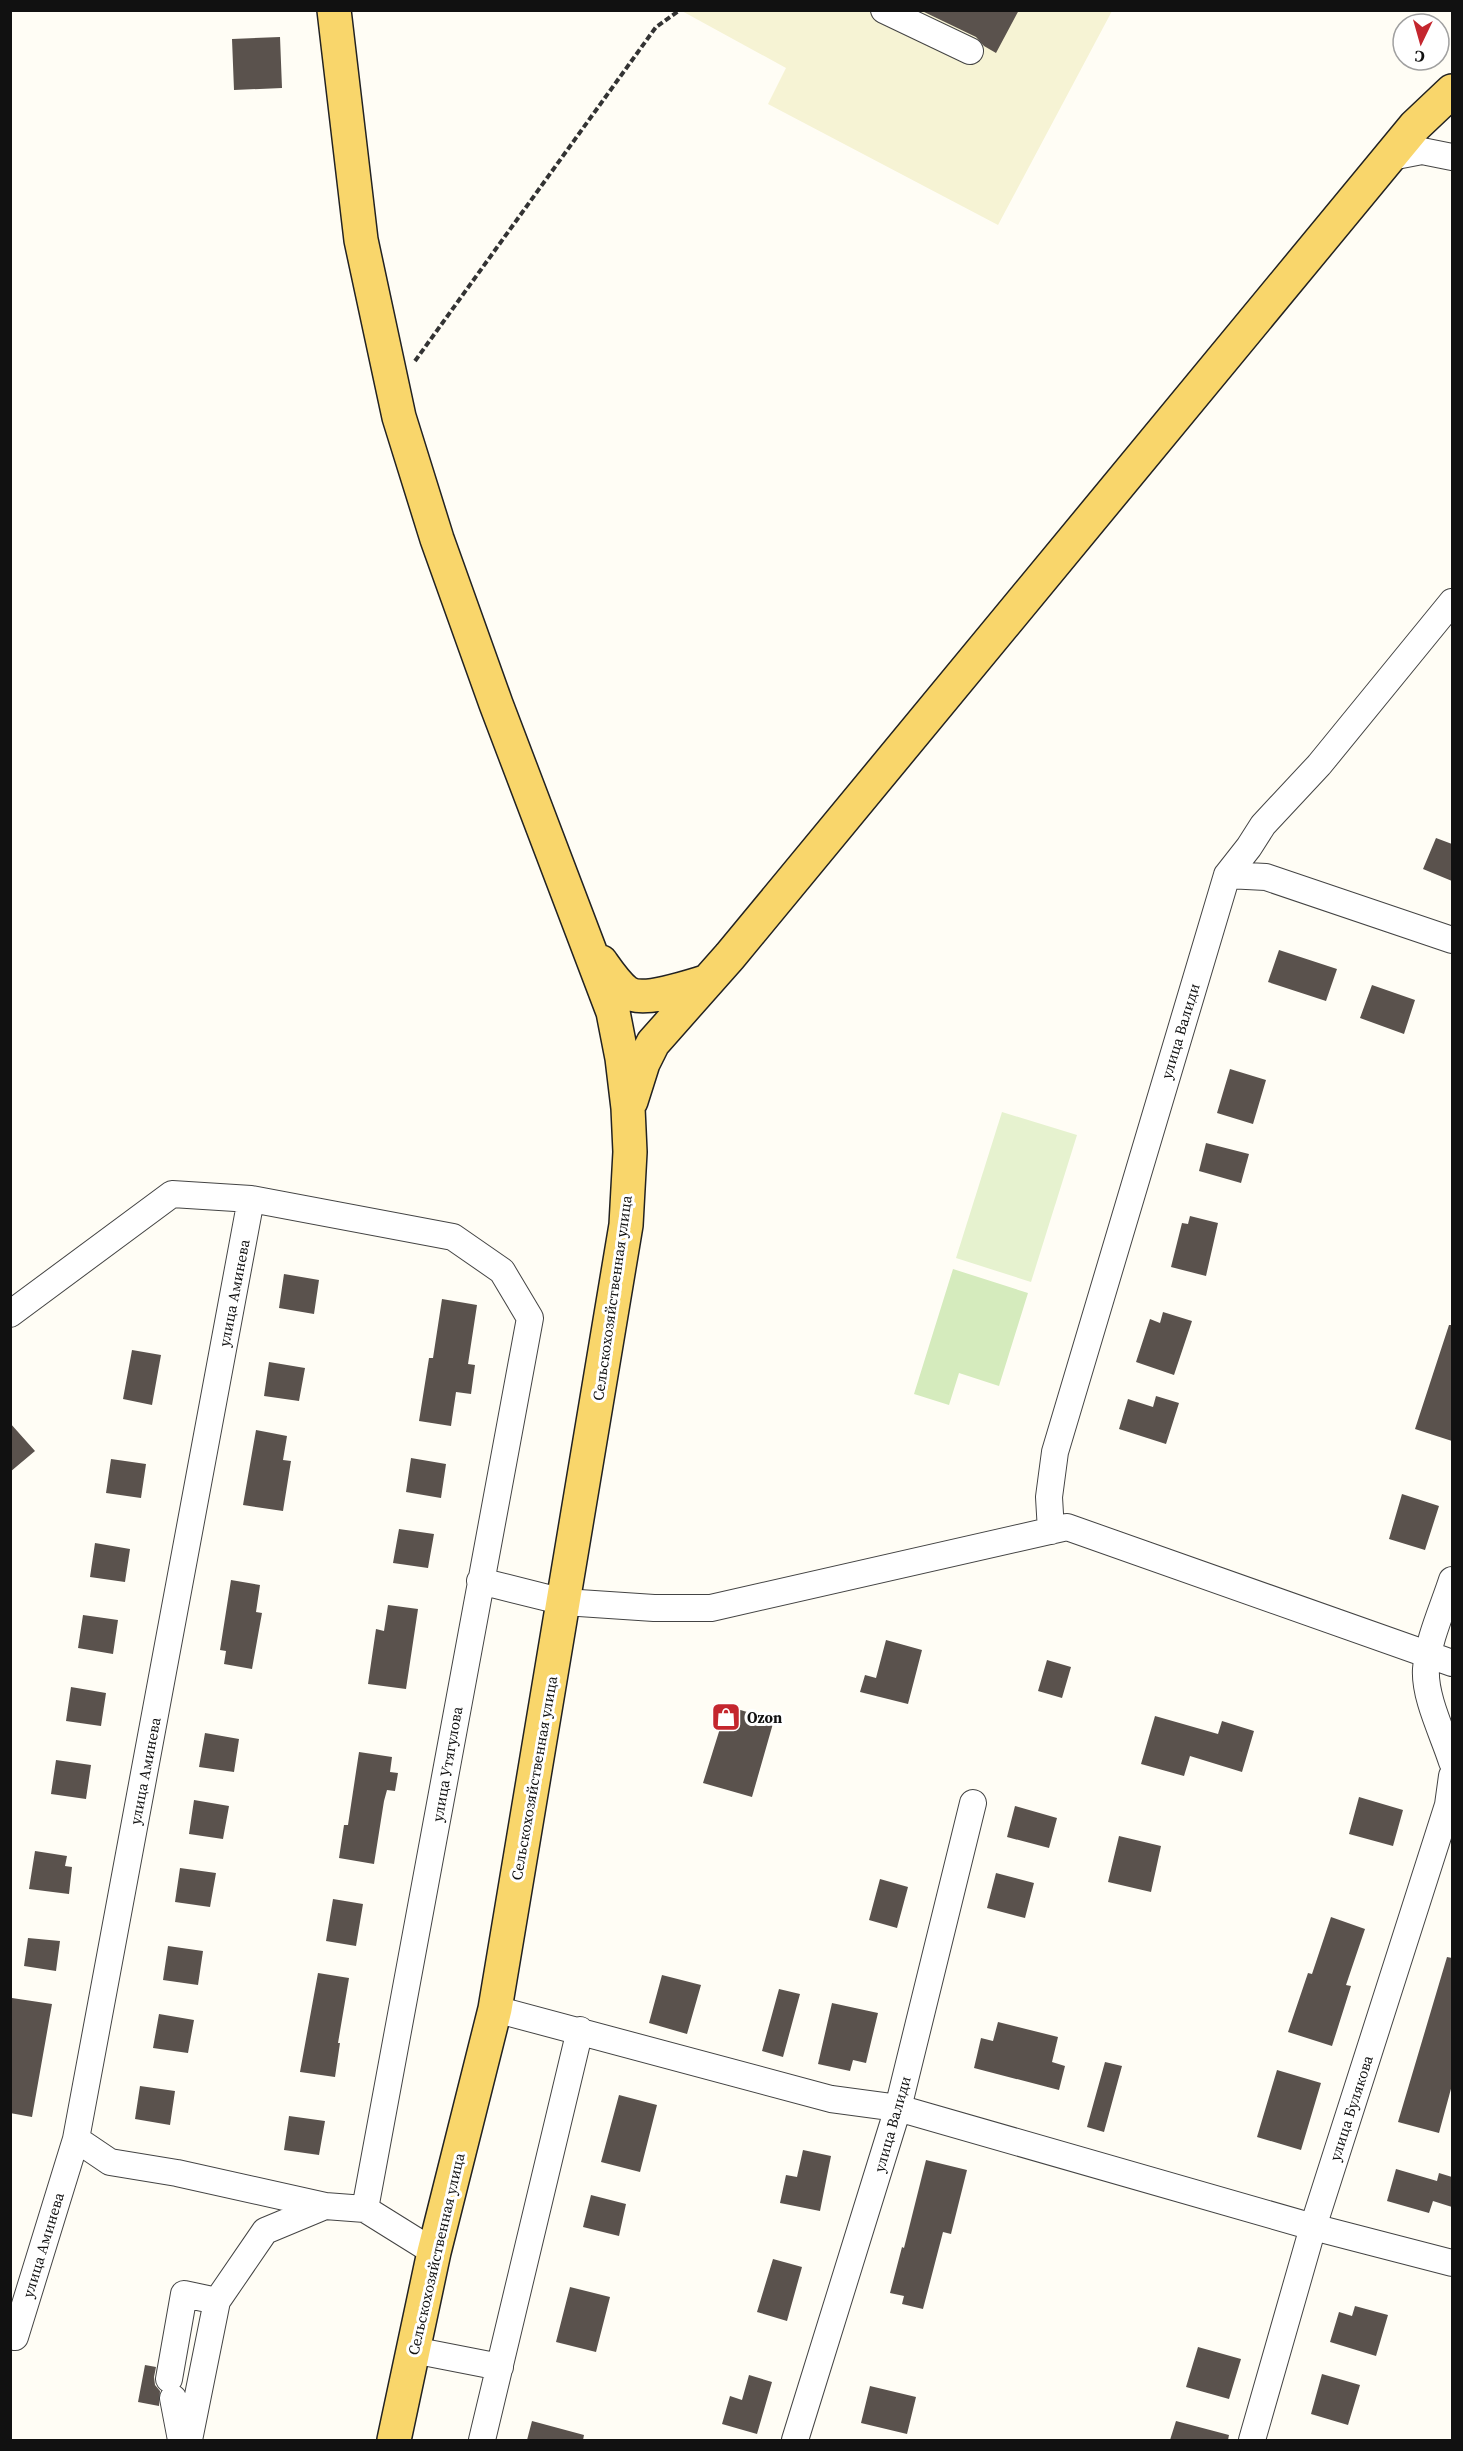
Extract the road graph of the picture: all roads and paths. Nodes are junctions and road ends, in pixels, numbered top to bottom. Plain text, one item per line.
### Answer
1 (334, 10) edge
2 (680, 10) edge
3 (884, 10) edge
4 (969, 51) dead end
5 (1452, 91) edge
6 (1452, 156) edge
7 (1391, 157) junction
8 (393, 390) junction
9 (1452, 602) edge
10 (1227, 874) junction
11 (1452, 940) edge
12 (586, 942) junction
13 (705, 982) junction
14 (628, 1108) junction
15 (251, 1199) junction
16 (10, 1314) edge
17 (1051, 1531) junction
18 (1452, 1580) edge
19 (480, 1581) junction
20 (564, 1602) junction
21 (1428, 1654) junction
22 (1452, 1663) edge
23 (1452, 1762) edge
24 (1452, 1776) edge
25 (973, 1803) dead end
26 (495, 2009) junction
27 (580, 2030) junction
28 (898, 2108) junction
29 (76, 2139) junction
30 (325, 2206) junction
31 (365, 2209) junction
32 (1313, 2228) junction
33 (434, 2252) junction
34 (1452, 2263) edge
35 (217, 2301) junction
36 (15, 2337) dead end
37 (413, 2350) junction
38 (500, 2367) junction
39 (400, 2439) edge
40 (181, 2440) edge
41 (189, 2440) edge
42 (482, 2440) edge
43 (795, 2440) edge
44 (1252, 2440) edge

1 - 8 main road, Сельскохозяйственная улица
2 - 8 path
3 - 4 street
5 - 7 main road
6 - 7 street
7 - 13 main road
8 - 12 main road, Сельскохозяйственная улица
9 - 10 street, улица Валиди
10 - 11 street
10 - 17 street, улица Валиди
12 - 13 main road
12 - 14 main road, Сельскохозяйственная улица
13 - 14 main road
14 - 20 main road, Сельскохозяйственная улица
15 - 16 street
15 - 19 street, улица Утягулова
15 - 29 street, улица Аминева
17 - 20 street
17 - 21 street
18 - 21 street
19 - 20 street
19 - 31 street, улица Утягулова
20 - 26 main road, Сельскохозяйственная улица
21 - 22 street
21 - 23 street
24 - 32 street, улица Булякова
25 - 28 street, улица Валиди
26 - 27 street
26 - 33 main road, Сельскохозяйственная улица
27 - 28 street
27 - 38 street
28 - 32 street
28 - 43 street, улица Валиди
29 - 30 street
29 - 36 street, улица Аминева
30 - 31 street
30 - 35 street
31 - 33 street
32 - 34 street
32 - 44 street, улица Булякова
33 - 37 main road, Сельскохозяйственная улица
35 - 40 street
35 - 41 street
37 - 38 street
37 - 39 main road, Сельскохозяйственная улица
38 - 42 street

